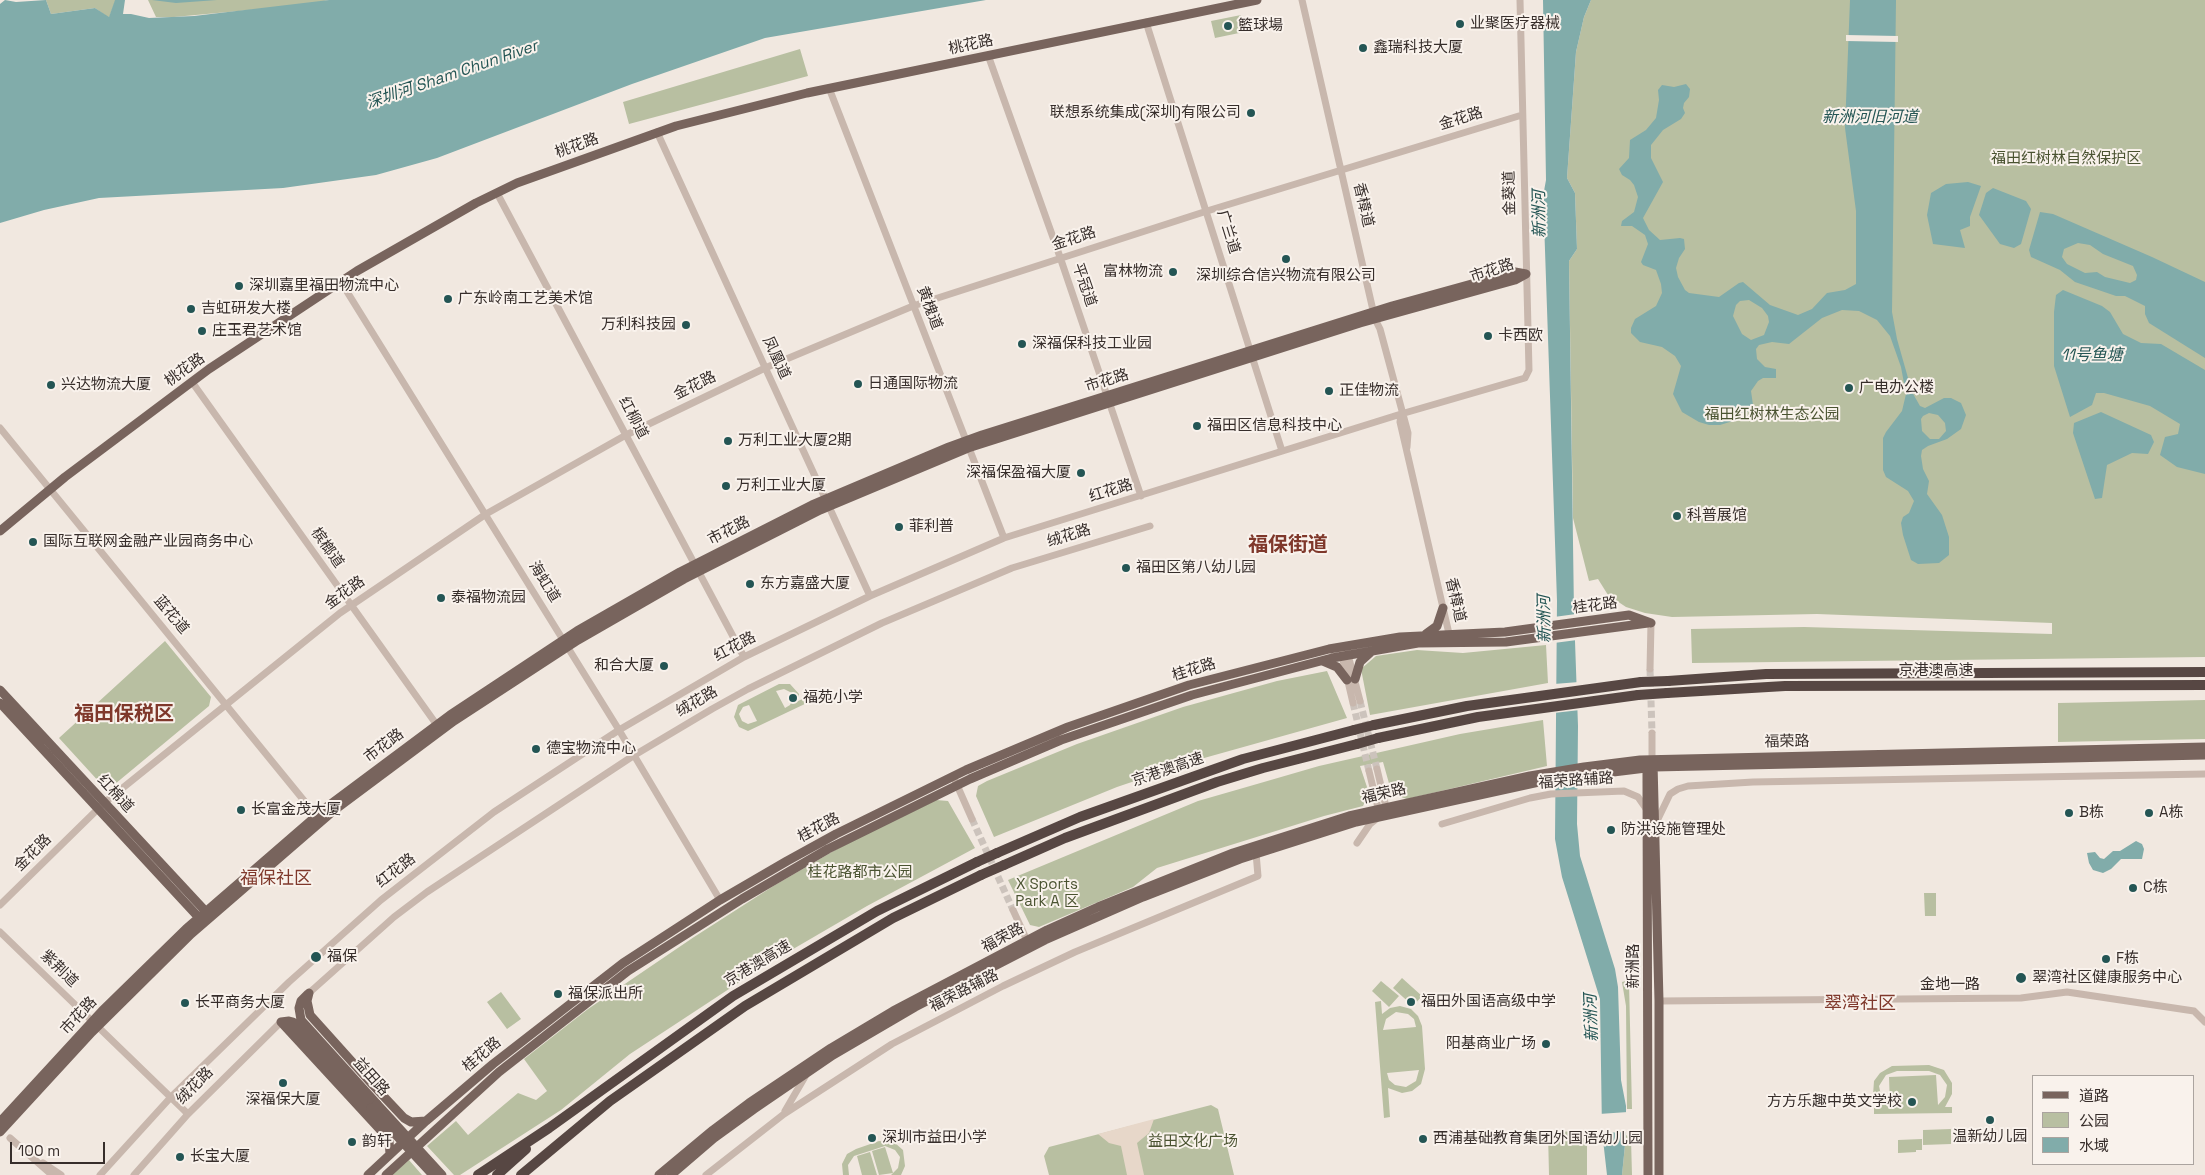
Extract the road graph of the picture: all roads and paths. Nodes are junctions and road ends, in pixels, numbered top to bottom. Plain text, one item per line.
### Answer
1 (1257, 0) edge
2 (1302, 0) edge
3 (1520, 0) edge
4 (1146, 22) junction
5 (988, 55) junction
6 (829, 88) junction
7 (1522, 115) junction
8 (656, 132) junction
9 (1340, 169) junction
10 (497, 193) junction
11 (1207, 210) junction
12 (1060, 258) junction
13 (1526, 274) junction
14 (341, 282) junction
15 (913, 306) junction
16 (1374, 315) junction
17 (1252, 354) junction
18 (765, 368) junction
19 (1520, 381) joint
20 (192, 382) junction
21 (1108, 399) junction
22 (1402, 414) junction
23 (0, 428) edge
24 (626, 435) junction
25 (967, 444) junction
26 (1282, 451) junction
27 (50, 489) junction
28 (1141, 496) junction
29 (827, 503) junction
30 (486, 514) junction
31 (1150, 526) dead end
32 (0, 531) edge
33 (1004, 538) junction
34 (697, 568) junction
35 (870, 596) junction
36 (351, 605) junction
37 (1443, 608) junction
38 (1603, 618) junction
39 (1651, 623) junction
40 (1604, 628) junction
41 (1449, 634) junction
42 (1422, 635) junction
43 (566, 643) junction
44 (1451, 643) junction
45 (1344, 646) junction
46 (1375, 650) junction
47 (744, 656) junction
48 (1345, 656) junction
49 (1320, 661) junction
50 (1650, 669) tunnel mouth
51 (2205, 672) edge
52 (1351, 679) junction
53 (2205, 685) edge
54 (0, 690) edge
55 (1356, 702) tunnel mouth
56 (0, 703) edge
57 (225, 703) junction
58 (439, 727) junction
59 (619, 730) junction
60 (1652, 733) tunnel mouth
61 (2205, 747) edge
62 (2205, 755) edge
63 (633, 756) junction
64 (1651, 764) junction
65 (1377, 769) tunnel mouth
66 (1369, 771) tunnel mouth
67 (2205, 774) edge
68 (953, 776) junction
69 (957, 785) junction
70 (101, 806) junction
71 (1647, 810) junction
72 (1383, 812) junction
73 (319, 818) junction
74 (972, 819) tunnel mouth
75 (1442, 824) dead end
76 (1656, 825) junction
77 (1357, 843) dead end
78 (1256, 853) junction
79 (720, 900) junction
80 (0, 905) edge
81 (1013, 910) tunnel mouth
82 (208, 914) junction
83 (201, 921) junction
84 (0, 932) edge
85 (1029, 944) junction
86 (309, 993) junction
87 (1659, 1001) junction
88 (281, 1022) junction
89 (2205, 1022) edge
90 (95, 1023) junction
91 (807, 1073) junction
92 (172, 1097) junction
93 (374, 1106) junction
94 (188, 1114) junction
95 (784, 1114) junction
96 (404, 1118) junction
97 (426, 1120) junction
98 (549, 1128) junction
99 (0, 1129) edge
100 (385, 1135) junction
101 (10, 1138) dead end
102 (390, 1154) junction
103 (34, 1158) junction
104 (52, 1175) edge
105 (61, 1175) edge
106 (100, 1175) edge
107 (134, 1175) edge
108 (368, 1175) edge
109 (386, 1175) edge
110 (433, 1175) edge
111 (442, 1175) edge
112 (478, 1175) edge
113 (497, 1175) edge
114 (521, 1175) edge
115 (659, 1175) edge
116 (671, 1175) edge
117 (706, 1175) edge
118 (1648, 1175) edge
119 (1659, 1175) edge

1 - 4 main road, 桃花路
2 - 9 street, 香樟道
3 - 7 street, 金葵道
4 - 5 main road, 桃花路
4 - 11 street, 广兰道
5 - 6 main road, 桃花路
5 - 12 street, 平冠道
6 - 8 main road, 桃花路
6 - 15 street, 黄槐道
7 - 9 street, 金花路
7 - 13 street, 金葵道
8 - 10 main road, 桃花路
8 - 18 street, 凤凰道
9 - 11 street, 金花路
9 - 16 street, 香樟道
10 - 14 main road, 桃花路
10 - 24 street, 红柳道
11 - 12 street, 金花路
11 - 17 street, 广兰道
12 - 15 street, 金花路
12 - 21 street, 平冠道
13 - 16 main road, 市花路
13 - 19 street, 金葵道
14 - 20 main road, 桃花路
14 - 30 street, 海虹道
15 - 18 street, 金花路
15 - 25 street, 黄槐道
16 - 17 main road, 市花路
16 - 22 street, 香樟道
17 - 21 main road, 市花路
17 - 26 street, 广兰道
18 - 24 street, 金花路
18 - 29 street, 凤凰道
19 - 22 street, 红花路
20 - 27 main road, 桃花路
20 - 36 street, 槟榔道
21 - 25 main road, 市花路
21 - 28 street, 平冠道
22 - 26 street, 红花路
22 - 37 street, 香樟道
23 - 27 street, 蓝花道
24 - 30 street, 金花路
24 - 34 street, 红柳道
25 - 29 main road, 市花路
25 - 33 street, 黄槐道
26 - 28 street, 红花路
27 - 32 main road, 桃花路
27 - 57 street, 蓝花道
28 - 33 street, 红花路
29 - 34 main road, 市花路
29 - 35 street, 凤凰道
30 - 36 street, 金花路
30 - 43 street, 海虹道
31 - 63 street, 绒花路
33 - 35 street, 红花路
34 - 43 main road, 市花路
34 - 47 street, 红柳道
35 - 47 street, 红花路
36 - 57 street, 金花路
36 - 58 street, 槟榔道
37 - 41 street, 香樟道
37 - 42 main road
38 - 39 main road, 桂花路
38 - 40 street
38 - 41 main road, 桂花路
39 - 40 main road, 桂花路
39 - 50 street
40 - 44 main road, 桂花路
41 - 42 main road, 桂花路
41 - 44 street, 香樟道
42 - 45 main road, 桂花路
43 - 58 main road, 市花路
43 - 59 street, 海虹道
44 - 46 main road, 桂花路
45 - 48 street
45 - 68 main road, 桂花路
46 - 48 main road, 桂花路
46 - 52 main road
47 - 59 street, 红花路
48 - 49 main road, 桂花路
48 - 52 street
49 - 52 main road
49 - 69 main road, 桂花路
51 - 98 highway, 京港澳高速, bridge
52 - 55 street
53 - 114 highway, 京港澳高速, bridge
54 - 70 main road, 红棉道
56 - 70 main road, 红棉道
57 - 70 street, 金花路
57 - 73 street, 蓝花道
58 - 73 main road, 市花路
59 - 63 street, 海虹道
59 - 92 street, 红花路
60 - 64 street, 新洲路
61 - 64 main road, 福荣路
62 - 64 main road, 福荣路
63 - 79 street, 海虹道
63 - 86 street, 绒花路
64 - 71 main road, 新洲路
64 - 72 main road, 福荣路
64 - 76 main road, 新洲路
65 - 72 street
66 - 72 street
67 - 76 street
68 - 69 street
68 - 79 main road, 桂花路
69 - 74 street
69 - 109 main road, 桂花路
70 - 80 street, 金花路
70 - 82 main road, 红棉道
70 - 83 main road, 红棉道
71 - 75 street, 福荣路辅路
71 - 118 main road, 新洲路
72 - 77 street
72 - 78 main road, 福荣路
72 - 85 main road, 福荣路
73 - 82 main road, 市花路
76 - 87 main road, 新洲路
78 - 85 main road, 福荣路
78 - 95 street, 福荣路辅路
79 - 97 main road, 桂花路
81 - 85 street
82 - 83 main road, 市花路
83 - 90 main road, 市花路
84 - 90 street, 紫荆道
85 - 91 main road, 福荣路
85 - 115 main road, 福荣路
86 - 93 main road, 益田路
86 - 96 main road
87 - 89 street, 金地一路
87 - 119 main road, 新洲路
88 - 93 main road, 益田路
88 - 94 street, 绒花路
88 - 100 main road
90 - 92 street, 紫荆道
90 - 99 main road, 市花路
91 - 95 street
91 - 116 main road, 福荣路
92 - 94 street, 紫荆道
92 - 106 street, 红花路
93 - 110 main road, 益田路, bridge
93 - 111 main road, 益田路, bridge
94 - 107 street, 绒花路
95 - 117 street, 福荣路辅路
96 - 97 main road
96 - 100 main road
97 - 102 main road, 桂花路
98 - 112 highway
98 - 113 highway
100 - 102 main road
101 - 103 street
102 - 108 main road, 桂花路
103 - 104 street
103 - 105 street

